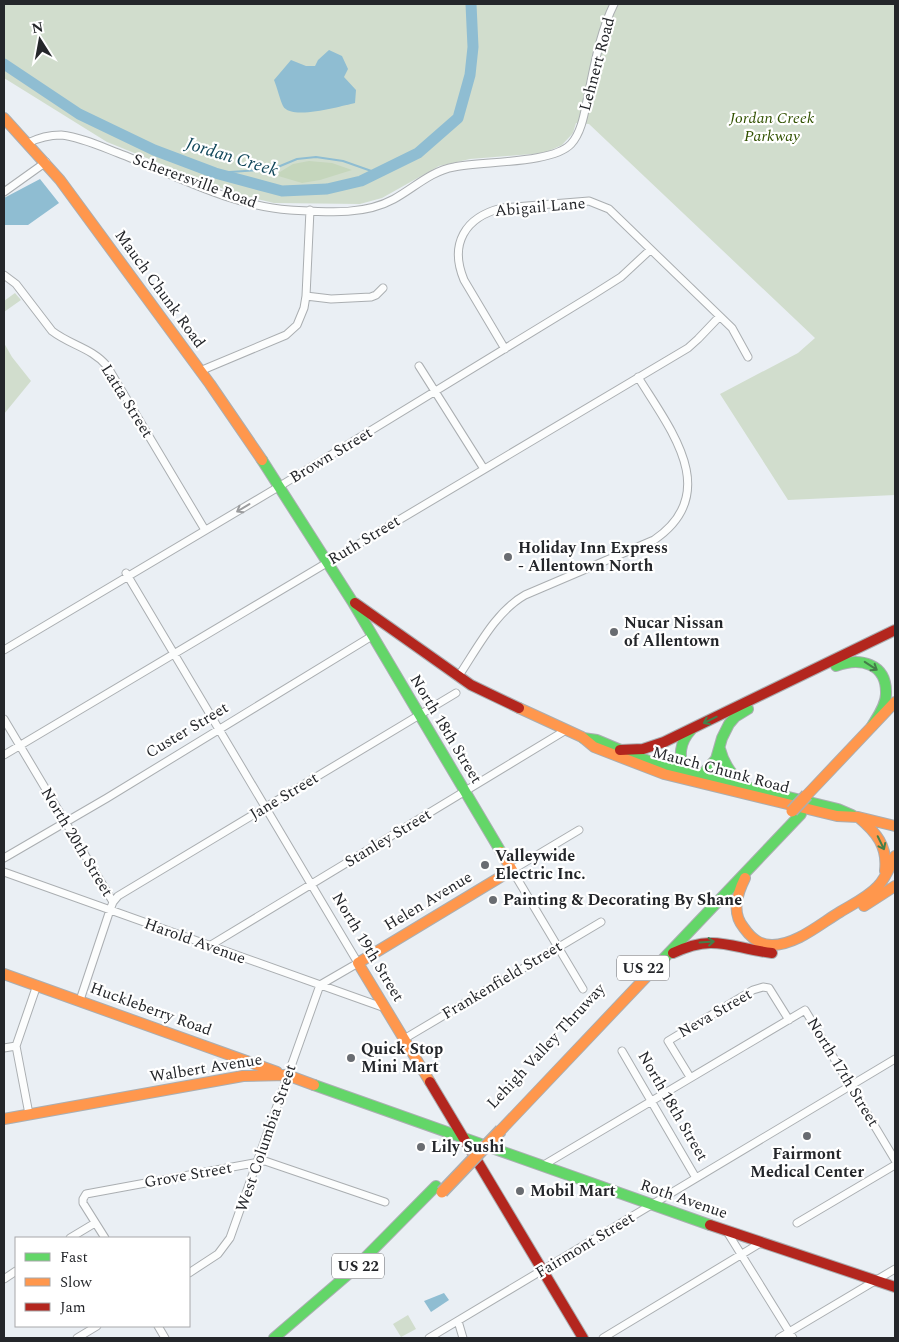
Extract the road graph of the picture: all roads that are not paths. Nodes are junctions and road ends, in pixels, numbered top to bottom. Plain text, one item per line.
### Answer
1 (614, 4) edge
2 (4, 118) edge
3 (580, 126) joint
4 (28, 143) junction
5 (46, 162) junction
6 (4, 192) edge
7 (310, 210) junction
8 (650, 250) junction
9 (4, 275) edge
10 (383, 288) dead end
11 (306, 296) junction
12 (719, 317) junction
13 (505, 349) junction
14 (748, 357) dead end
15 (419, 366) dead end
16 (200, 371) junction
17 (638, 378) junction
18 (435, 392) junction
19 (484, 469) junction
20 (280, 486) junction
21 (205, 530) junction
22 (328, 561) junction
23 (127, 575) junction
24 (352, 601) junction
25 (386, 626) junction
26 (895, 630) edge
27 (372, 636) junction
28 (4, 650) edge
29 (174, 654) junction
30 (458, 677) junction
31 (456, 693) dead end
32 (895, 702) edge
33 (895, 714) edge
34 (419, 715) junction
35 (4, 719) edge
36 (872, 726) junction
37 (693, 728) junction
38 (220, 729) junction
39 (566, 730) junction
40 (582, 737) junction
41 (19, 746) junction
42 (720, 746) junction
43 (620, 750) junction
44 (4, 755) edge
45 (692, 776) junction
46 (745, 786) junction
47 (465, 791) junction
48 (812, 796) junction
49 (266, 807) junction
50 (796, 812) junction
51 (858, 817) junction
52 (65, 822) junction
53 (895, 826) edge
54 (579, 830) dead end
55 (895, 856) edge
56 (4, 858) edge
57 (750, 867) junction
58 (512, 870) junction
59 (4, 872) edge
60 (884, 877) junction
61 (895, 882) edge
62 (312, 884) junction
63 (895, 886) edge
64 (884, 893) junction
65 (113, 902) junction
66 (110, 910) junction
67 (601, 922) dead end
68 (210, 945) junction
69 (558, 947) junction
70 (662, 960) junction
71 (358, 962) junction
72 (4, 974) edge
73 (37, 985) junction
74 (320, 985) junction
75 (583, 989) dead end
76 (80, 1000) junction
77 (386, 1008) junction
78 (789, 1020) junction
79 (404, 1039) junction
80 (16, 1046) junction
81 (4, 1048) edge
82 (622, 1051) dead end
83 (895, 1059) edge
84 (287, 1075) junction
85 (690, 1078) junction
86 (851, 1086) junction
87 (650, 1101) junction
88 (28, 1114) junction
89 (4, 1119) edge
90 (498, 1127) junction
91 (464, 1138) junction
92 (895, 1160) edge
93 (258, 1163) junction
94 (895, 1165) edge
95 (542, 1166) junction
96 (696, 1178) junction
97 (439, 1189) junction
98 (385, 1202) dead end
99 (650, 1205) junction
100 (95, 1222) junction
101 (797, 1224) dead end
102 (726, 1230) junction
103 (72, 1237) edge
104 (104, 1237) edge
105 (762, 1242) junction
106 (740, 1255) junction
107 (895, 1269) edge
108 (543, 1271) junction
109 (15, 1272) edge
110 (190, 1272) edge
111 (4, 1279) edge
112 (876, 1281) junction
113 (895, 1287) edge
114 (458, 1321) junction
115 (95, 1327) edge
116 (159, 1327) edge
117 (791, 1335) edge
118 (77, 1338) edge
119 (165, 1338) edge
120 (274, 1338) edge
121 (287, 1338) edge
122 (429, 1338) edge
123 (463, 1338) edge
124 (583, 1338) edge
125 (603, 1338) edge
126 (779, 1338) edge

1 - 3 street, Lehnert Road
2 - 4 main road, Mauch Chunk Road
3 - 7 street, Scherersville Road
4 - 5 main road, Mauch Chunk Road
4 - 7 street, Scherersville Road
5 - 6 street
5 - 16 main road, Mauch Chunk Road
7 - 11 street
8 - 12 street, Abigail Lane
8 - 13 street, Brown Street
8 - 13 street, Abigail Lane
9 - 21 street, Latta Street
10 - 11 street
11 - 16 street
12 - 14 street, Abigail Lane
12 - 17 street, Ruth Street
13 - 18 street, Brown Street
15 - 18 street
16 - 20 main road, Mauch Chunk Road
17 - 19 street, Ruth Street
17 - 30 street
18 - 19 street
18 - 20 street, Brown Street
19 - 22 street, Ruth Street
20 -> 21 street, Brown Street
20 - 22 main road, North 18th Street
21 - 23 street, Brown Street
22 - 24 main road, North 18th Street
22 - 29 street, Ruth Street
23 - 28 street, Brown Street
23 - 29 street, North 19th Street
24 - 25 main road, Mauch Chunk Road
24 - 27 main road, North 18th Street
25 - 27 main road, Custer Street
25 - 30 main road, Mauch Chunk Road
26 -> 37 main road
27 - 34 main road, North 18th Street
27 - 38 street, Custer Street
29 - 38 street, North 19th Street
29 - 41 street, Ruth Street
30 - 39 main road, Mauch Chunk Road
31 - 34 street, Jane Street
32 - 36 main road, Lehigh Valley Thruway / US 22
33 - 48 main road, Lehigh Valley Thruway / US 22
34 - 47 main road, North 18th Street
34 - 49 street, Jane Street
35 - 41 street, North 20th Street
42 -> 36 main road
36 - 48 main road, Lehigh Valley Thruway / US 22
37 - 43 main road
37 - 45 main road
38 - 49 street, North 19th Street
38 - 52 street, Custer Street
39 - 40 main road, Mauch Chunk Road
39 - 47 street, Stanley Street
40 - 43 main road, Mauch Chunk Road
40 - 45 main road, Mauch Chunk Road
41 - 44 street, Ruth Street
41 - 52 street, North 20th Street
42 - 45 main road
42 - 46 main road
43 - 45 main road, Mauch Chunk Road
45 - 46 main road, Mauch Chunk Road
45 - 51 main road, Mauch Chunk Road
46 - 51 main road, Mauch Chunk Road
47 - 58 main road, North 18th Street
47 - 62 street, Stanley Street
48 - 50 main road, Lehigh Valley Thruway / US 22
49 - 62 street, North 19th Street
49 - 65 street, Jane Street
50 - 57 main road, Lehigh Valley Thruway / US 22
50 - 90 main road, Lehigh Valley Thruway / US 22
51 - 53 main road, Mauch Chunk Road
51 -> 60 main road
52 - 56 street, Custer Street
52 - 65 street, North 20th Street
54 - 58 street, Helen Avenue
55 - 60 main road
57 - 60 main road
57 - 70 main road, Lehigh Valley Thruway / US 22
58 - 69 street, North 18th Street
58 - 71 main road, Helen Avenue
59 - 66 street, Harold Avenue
61 - 64 main road
62 - 68 street, Stanley Street
62 - 71 street, North 19th Street
63 - 64 main road
70 -> 64 main road
65 - 66 street, North 20th Street
66 - 68 street, Harold Avenue
66 - 76 street, North 20th Street
67 - 69 street, Frankenfield Street
68 - 74 street, Harold Avenue
69 - 75 street, North 18th Street
69 - 79 street, Frankenfield Street
70 - 90 main road, Lehigh Valley Thruway / US 22
71 - 74 street, Helen Avenue
71 - 77 main road, North 19th Street
72 - 73 main road, Huckleberry Road
73 - 76 main road, Huckleberry Road
73 - 80 street
74 - 77 street, Harold Avenue
74 - 84 street, West Columbia Street
76 - 84 main road, Huckleberry Road
77 - 79 main road, North 19th Street
78 - 85 street
78 - 85 street, Neva Street
78 - 86 street, North 17th Street
79 - 91 main road, North 19th Street
80 - 81 street
80 - 88 street
82 - 87 street, North 18th Street
83 - 86 street, Fairmont Street
84 - 88 main road, Walbert Avenue
84 - 91 main road, Walbert Avenue
84 - 93 street, West Columbia Street
85 - 87 street
86 - 92 street, North 17th Street
86 - 96 street, Fairmont Street
87 - 95 street
87 - 96 street, North 18th Street
88 - 89 main road, Walbert Avenue
90 - 97 main road, Lehigh Valley Thruway / US 22, bridge
91 - 95 main road, Roth Avenue
91 - 108 main road, North 19th Street
93 - 98 street, Grove Street
93 - 100 street, Grove Street
93 - 110 street, West Columbia Street
94 - 101 street
95 - 99 main road, Roth Avenue
96 - 99 street, Fairmont Street
97 - 120 main road, Lehigh Valley Thruway / US 22
97 - 121 main road, Lehigh Valley Thruway / US 22
99 - 102 main road, Roth Avenue
99 - 108 street, Fairmont Street
100 - 103 street
100 - 104 street
102 - 105 main road, Roth Avenue
102 - 106 street
105 - 106 street
105 - 112 main road, Roth Avenue
106 - 117 street
106 - 125 street
107 - 112 street
108 - 114 street, Fairmont Street
108 - 124 main road, North 19th Street
109 - 111 street
112 - 113 main road, Roth Avenue
112 - 117 street
114 - 122 street, Fairmont Street
114 - 123 street
115 - 118 street
116 - 119 street
117 - 126 street

